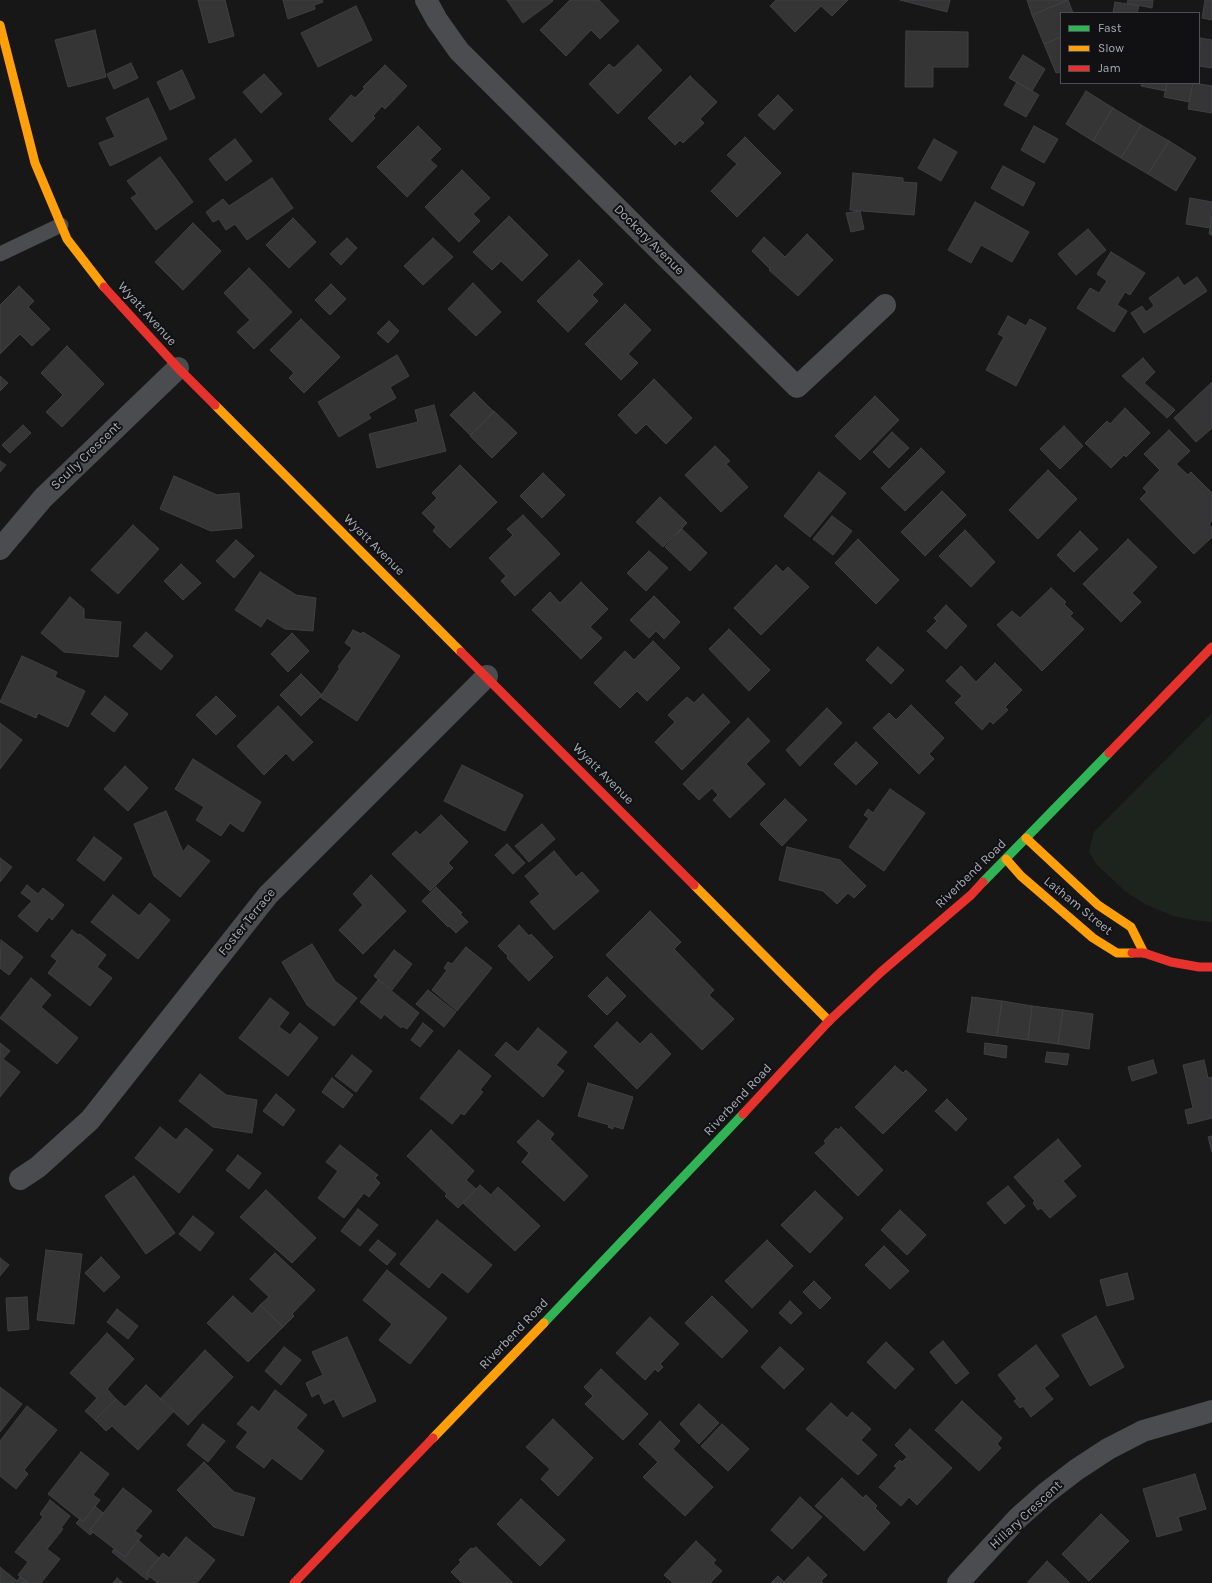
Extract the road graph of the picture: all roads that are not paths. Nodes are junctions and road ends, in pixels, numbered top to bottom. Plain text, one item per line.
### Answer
1 (426, 0) edge
2 (0, 25) edge
3 (61, 225) junction
4 (0, 254) edge
5 (885, 305) dead end
6 (178, 368) junction
7 (0, 549) edge
8 (1212, 647) edge
9 (487, 676) junction
10 (1026, 838) junction
11 (1006, 859) junction
12 (1144, 953) junction
13 (1212, 967) edge
14 (829, 1021) junction
15 (20, 1179) dead end
16 (1212, 1411) edge
17 (294, 1583) edge
18 (958, 1583) edge

1 - 5 street, Dockery Avenue
2 - 3 main road, Wyatt Avenue
3 - 4 lane
3 - 6 main road, Wyatt Avenue
6 - 7 street, Scully Crescent
6 - 9 main road, Wyatt Avenue
8 - 10 main road, Riverbend Road
9 - 14 main road, Wyatt Avenue
9 - 15 street, Foster Terrace
10 - 11 main road, Riverbend Road
10 - 12 main road, Latham Street
11 - 12 main road, Latham Street
11 - 14 main road, Riverbend Road
12 - 13 main road, Latham Street
14 - 17 main road, Riverbend Road
16 - 18 street, Hillary Crescent

